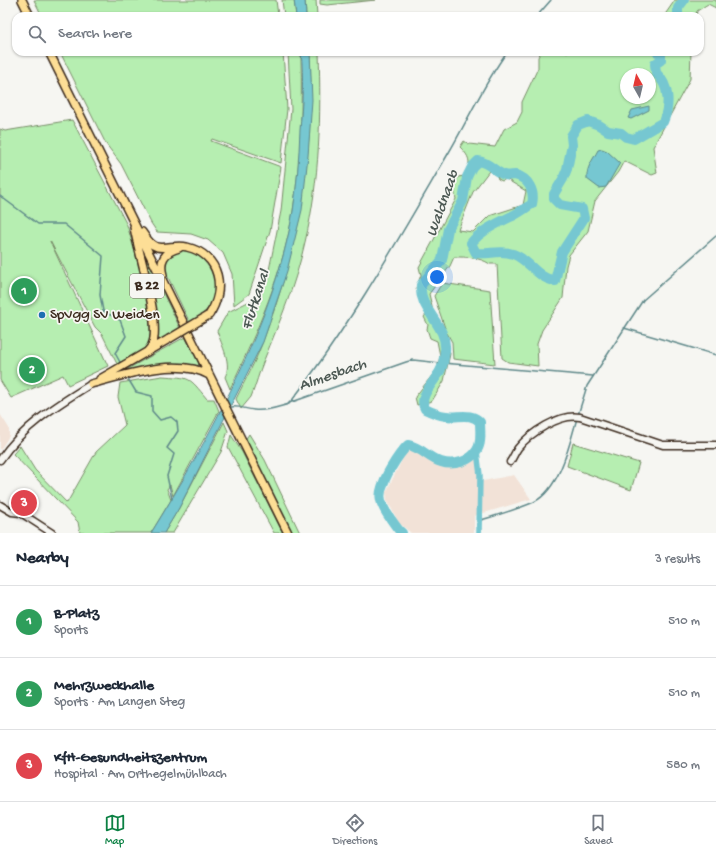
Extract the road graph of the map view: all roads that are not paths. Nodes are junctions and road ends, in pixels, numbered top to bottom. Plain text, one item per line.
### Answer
1 (22, 0) edge
2 (28, 12) edge
3 (50, 56) edge
4 (132, 219) junction
5 (185, 246) junction
6 (167, 290) junction
7 (147, 352) junction
8 (209, 375) junction
9 (110, 377) junction
10 (91, 384) joint
11 (716, 445) edge
12 (0, 460) edge
13 (510, 462) dead end
14 (0, 505) edge
15 (52, 533) edge
16 (288, 533) edge

1 - 2 main road
3 - 4 main road, B 22
4 - 5 main road
4 - 6 main road, B 22
4 - 7 main road, B 22
5 - 6 main road
5 - 7 main road, bridge
6 - 8 main road, B 22
7 - 9 main road
8 - 9 main road
8 - 16 main road, B 22
9 - 10 main road
10 - 12 street
11 - 13 street
14 - 15 street

